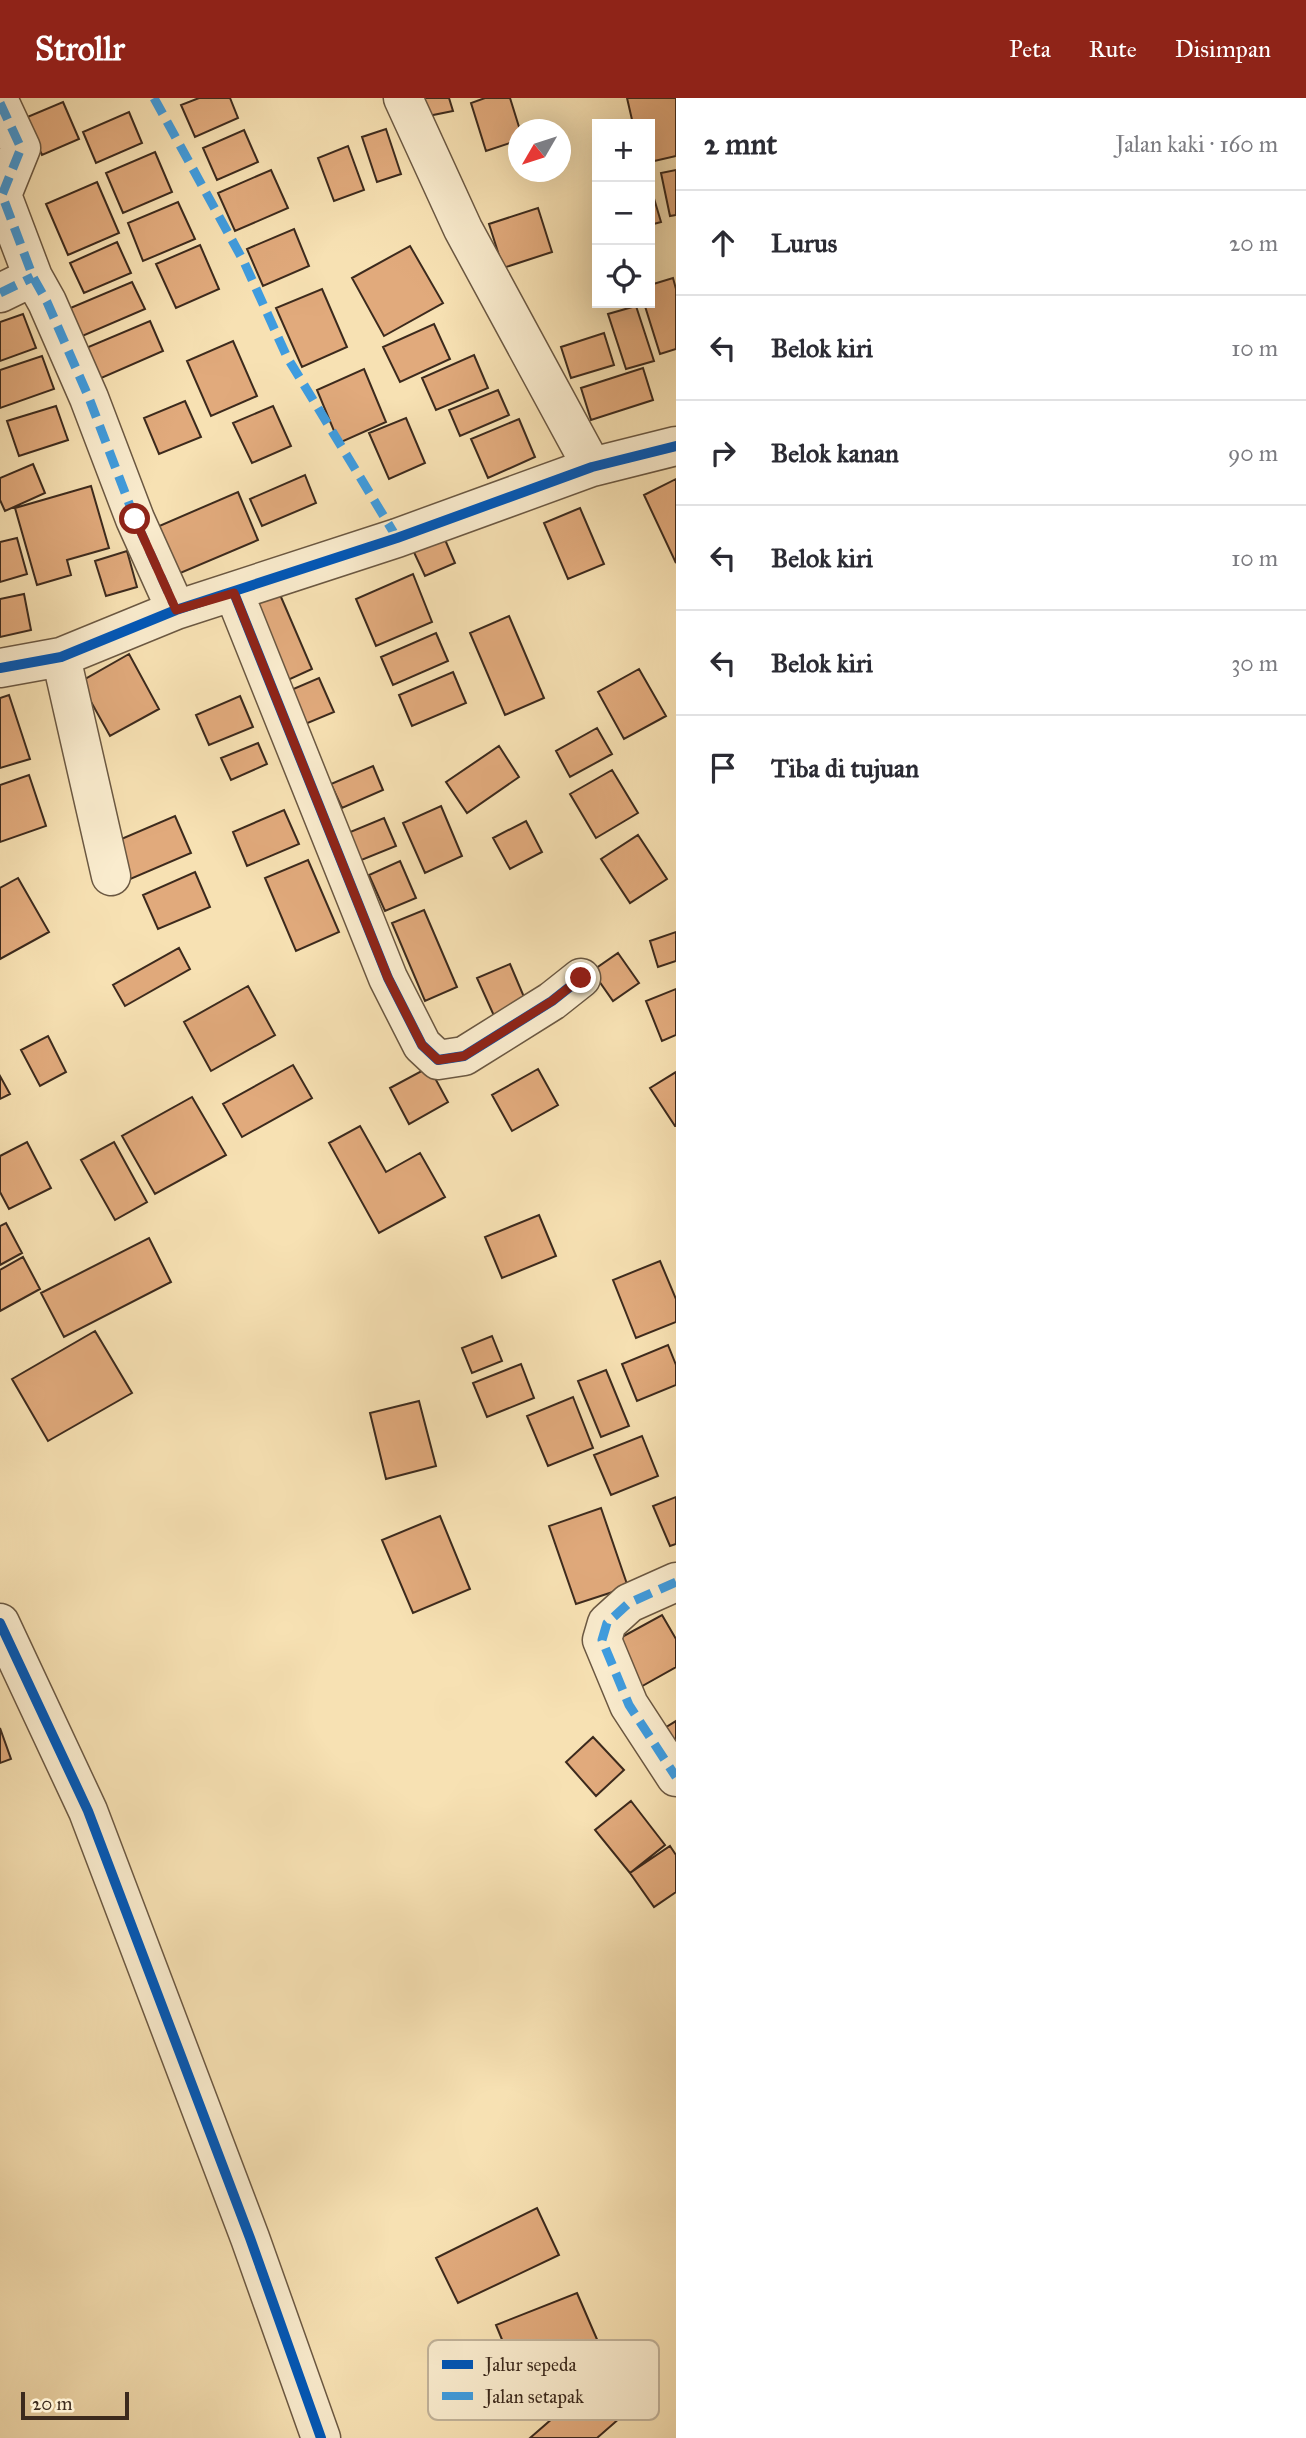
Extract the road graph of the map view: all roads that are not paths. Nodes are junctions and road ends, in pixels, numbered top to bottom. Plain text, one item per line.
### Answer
1 (403, 98) edge
2 (0, 103) edge
3 (16, 285) edge
4 (676, 446) edge
5 (592, 467) junction
6 (234, 593) junction
7 (176, 610) junction
8 (61, 657) junction
9 (0, 668) edge
10 (111, 876) dead end
11 (581, 978) dead end
12 (676, 1582) edge
13 (0, 1623) edge
14 (676, 1777) edge
15 (321, 2438) edge

1 - 5 street
2 - 3 street
3 - 7 street
4 - 5 street
5 - 6 street
6 - 7 street
6 - 11 street
7 - 8 street
8 - 9 street
8 - 10 street
12 - 14 street
13 - 15 street

